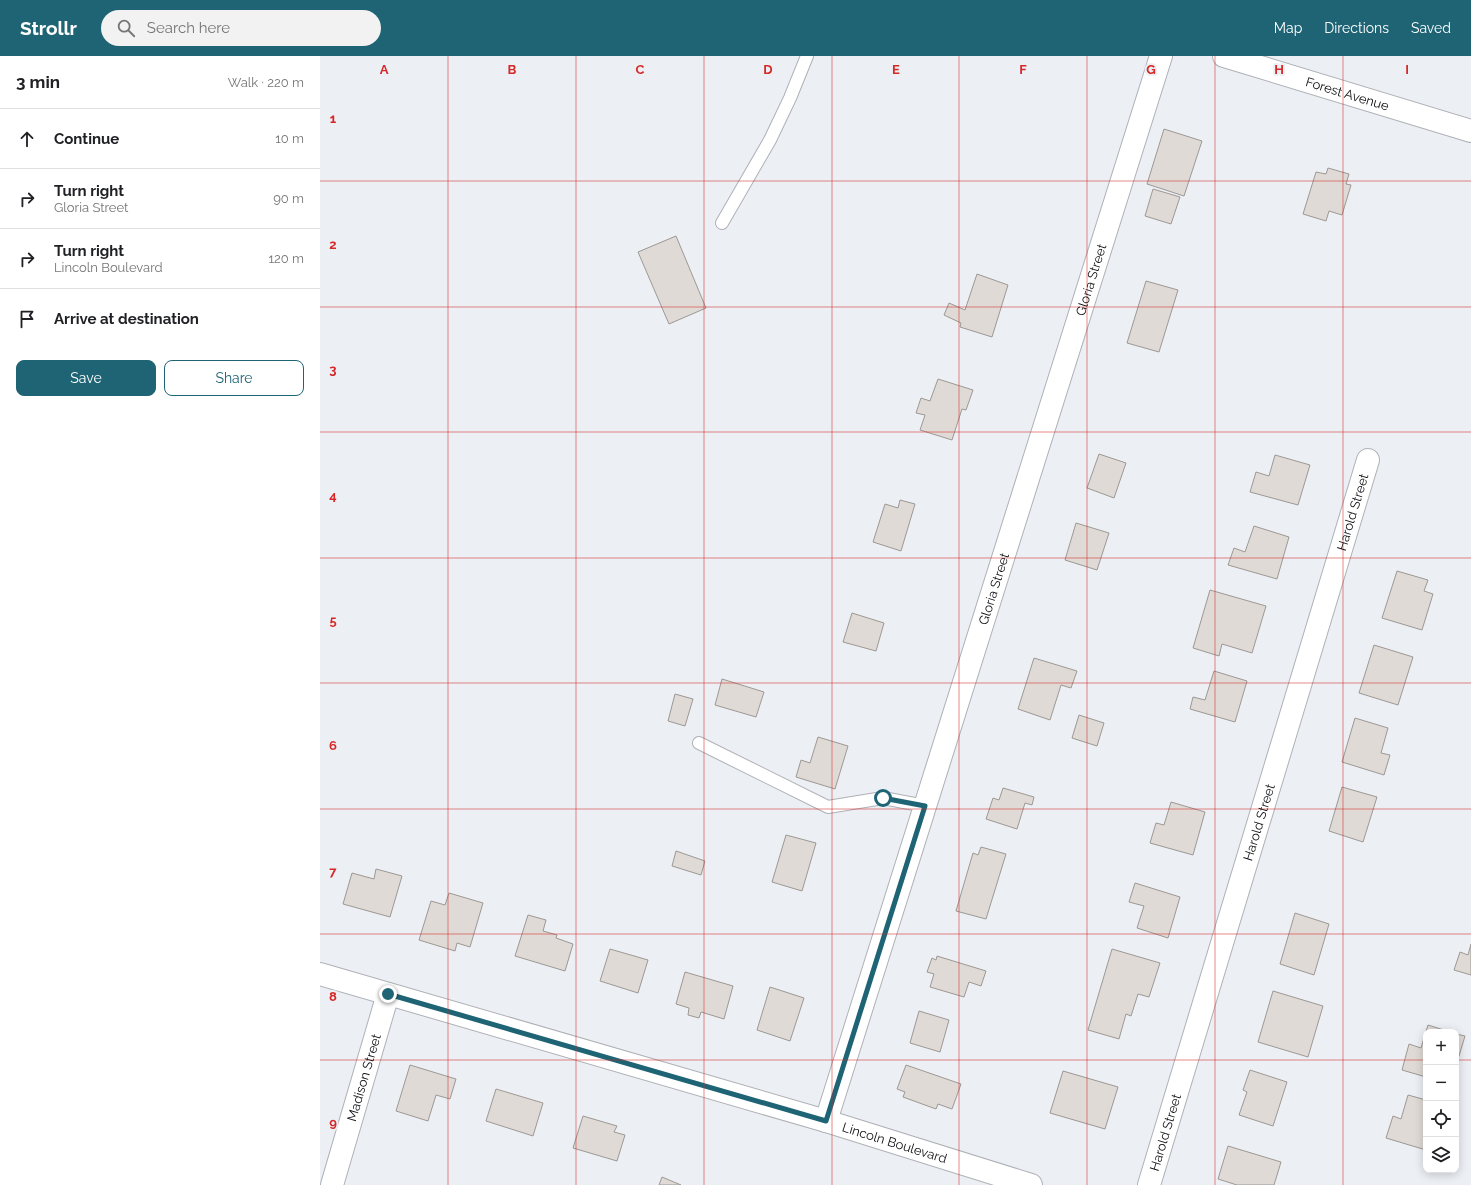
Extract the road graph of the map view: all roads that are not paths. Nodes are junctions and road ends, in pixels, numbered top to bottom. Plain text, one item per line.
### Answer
1 (807, 56) edge
2 (1161, 56) edge
3 (1224, 56) edge
4 (1471, 131) edge
5 (722, 223) dead end
6 (1368, 460) dead end
7 (699, 743) dead end
8 (925, 806) junction
9 (320, 974) edge
10 (388, 994) junction
11 (826, 1121) junction
12 (332, 1185) edge
13 (1031, 1185) edge
14 (1149, 1185) edge

1 - 5 lane
2 - 8 street, Gloria Street
3 - 4 street, Forest Avenue
6 - 14 street, Harold Street
7 - 8 lane
8 - 11 street, Gloria Street
9 - 10 street, Lincoln Boulevard
10 - 11 street, Lincoln Boulevard
10 - 12 street, Madison Street
11 - 13 street, Lincoln Boulevard

